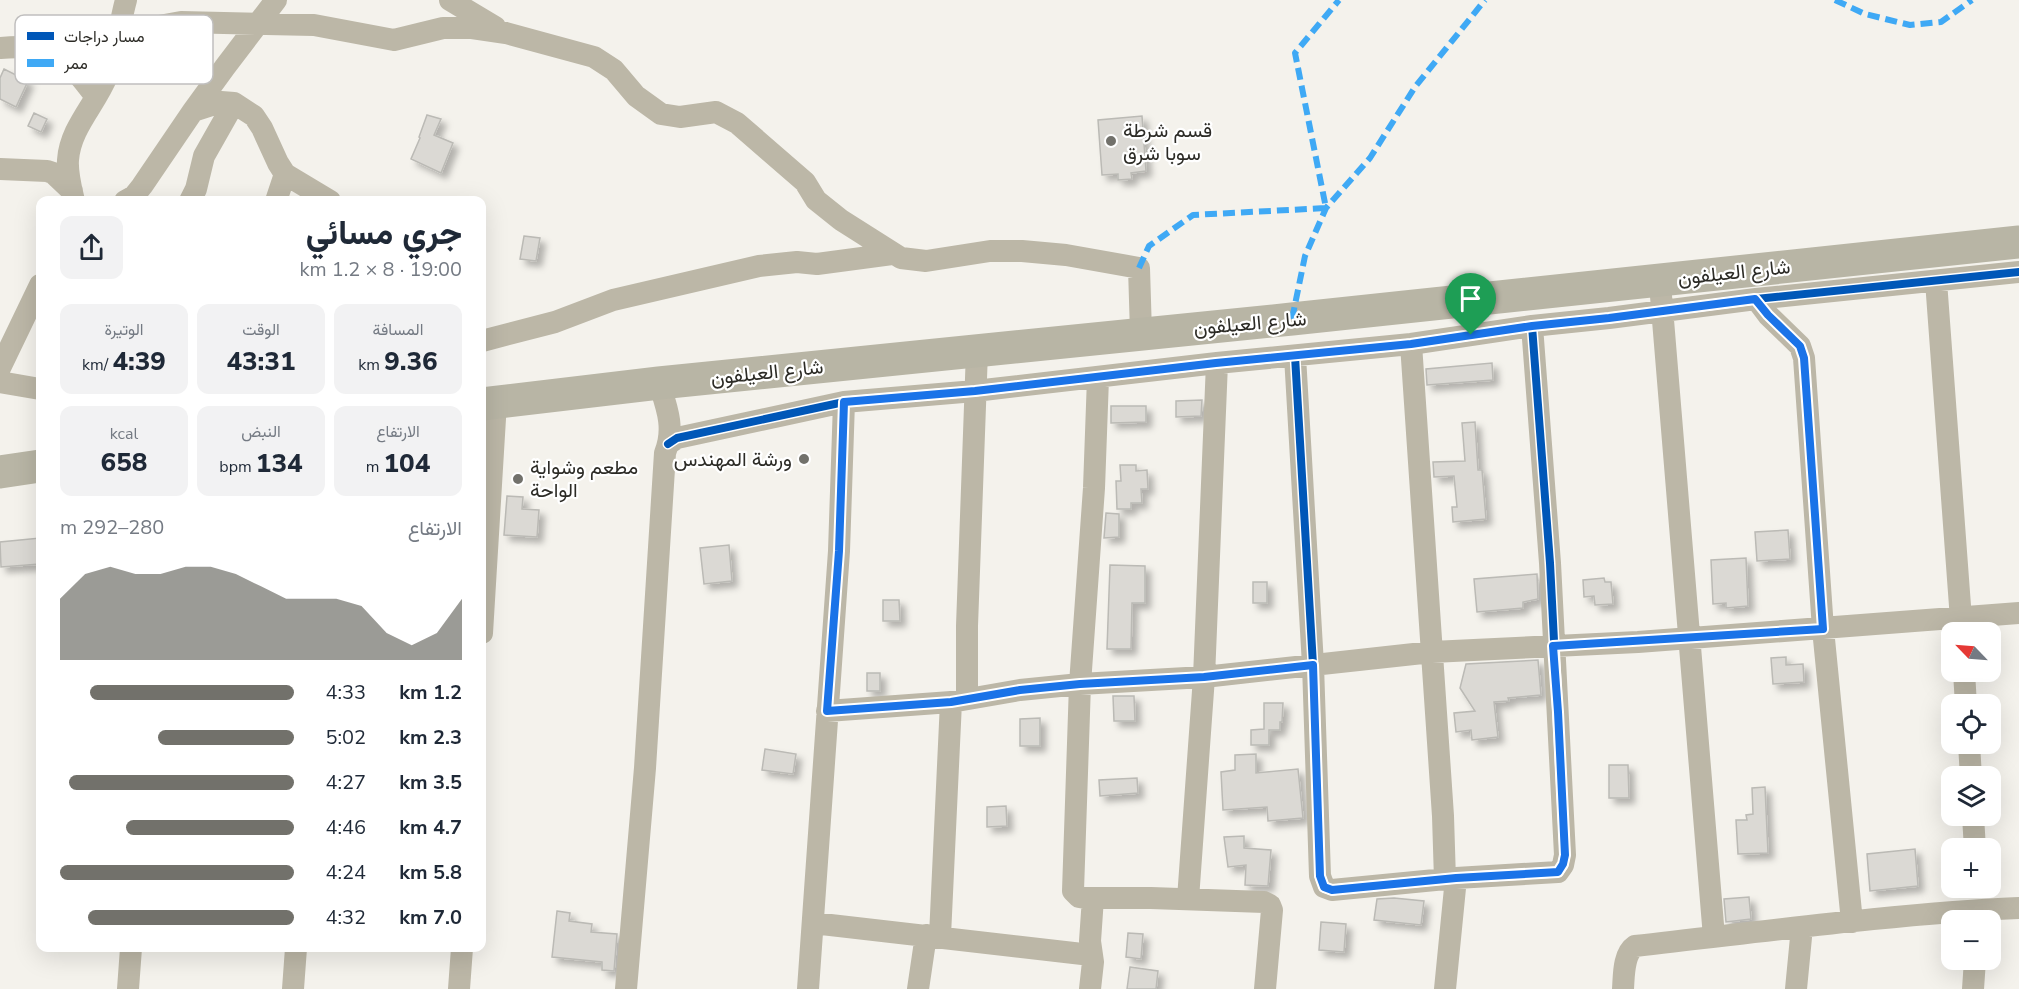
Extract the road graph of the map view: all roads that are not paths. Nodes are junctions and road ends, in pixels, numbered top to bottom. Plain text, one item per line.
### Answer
1 (126, 0) edge
2 (276, 0) edge
3 (450, 0) edge
4 (123, 15) edge
5 (213, 24) edge
6 (256, 25) junction
7 (506, 33) junction
8 (15, 47) edge
9 (0, 48) edge
10 (85, 84) edge
11 (104, 84) edge
12 (213, 84) edge
13 (213, 84) edge
14 (96, 98) junction
15 (234, 103) junction
16 (193, 111) junction
17 (0, 169) edge
18 (285, 174) junction
19 (73, 196) edge
20 (134, 196) edge
21 (192, 196) edge
22 (278, 196) edge
23 (322, 196) edge
24 (2019, 242) edge
25 (892, 254) junction
26 (2019, 272) edge
27 (1660, 279) junction
28 (1936, 281) junction
29 (36, 293) edge
30 (1755, 299) junction
31 (1662, 311) junction
32 (1532, 326) junction
33 (1141, 333) junction
34 (486, 340) edge
35 (1411, 344) junction
36 (977, 351) junction
37 (1295, 356) junction
38 (1216, 363) junction
39 (0, 369) edge
40 (1098, 378) junction
41 (0, 382) edge
42 (659, 383) junction
43 (36, 388) edge
44 (975, 391) junction
45 (844, 402) junction
46 (489, 403) edge
47 (668, 444) junction
48 (36, 467) edge
49 (0, 472) edge
50 (486, 502) edge
51 (2019, 613) edge
52 (1961, 622) edge
53 (1976, 622) edge
54 (1941, 626) edge
55 (1823, 629) junction
56 (1690, 639) junction
57 (1553, 646) junction
58 (1432, 652) junction
59 (1313, 665) junction
60 (1204, 677) junction
61 (1080, 684) junction
62 (959, 700) junction
63 (827, 711) junction
64 (1450, 879) junction
65 (1093, 898) junction
66 (1188, 899) junction
67 (1978, 906) edge
68 (2019, 908) edge
69 (1852, 922) junction
70 (813, 923) junction
71 (1802, 927) junction
72 (933, 936) junction
73 (1714, 938) junction
74 (131, 952) edge
75 (296, 952) edge
76 (462, 952) edge
77 (1091, 954) junction
78 (1974, 970) edge
79 (128, 989) edge
80 (293, 989) edge
81 (459, 989) edge
82 (626, 989) edge
83 (808, 989) edge
84 (918, 989) edge
85 (1090, 989) edge
86 (1265, 989) edge
87 (1444, 989) edge
88 (1623, 989) edge
89 (1796, 989) edge
90 (1973, 989) edge

1 - 4 street
2 - 6 street
3 - 7 street
5 - 6 street
6 - 7 street
6 - 13 street
7 - 25 street
8 - 9 street
10 - 14 street
11 - 14 street
12 - 16 street
14 - 19 street
15 - 16 street
15 - 18 street
15 - 21 street
16 - 20 street
17 - 19 street
18 - 22 street
18 - 23 street
24 - 27 highway, شارع العيلفون
25 - 33 street
25 - 34 street
26 - 28 street
27 - 31 street
27 - 33 highway, شارع العيلفون
28 - 30 street
28 - 52 street
29 - 39 street
30 - 31 street
30 - 55 street
31 - 32 street
31 - 56 street
32 - 35 street
32 - 57 street
33 - 36 highway, شارع العيلفون
35 - 37 street
35 - 58 street
36 - 42 highway, شارع العيلفون
36 - 44 street
37 - 38 street
37 - 59 street
38 - 40 street
38 - 60 street
40 - 44 street
40 - 61 street
41 - 43 street
42 - 46 highway, شارع العيلفون
42 - 47 street
44 - 45 street
44 - 62 street
45 - 47 street
45 - 63 street
46 - 50 street
47 - 82 street
48 - 49 highway
51 - 53 street
54 - 55 street
55 - 56 street
55 - 69 street
56 - 57 street
56 - 73 street
57 - 58 street
57 - 64 street
58 - 59 street
58 - 64 street
59 - 60 street
59 - 64 street
60 - 61 street
60 - 66 street
61 - 62 street
61 - 65 street
62 - 63 street
62 - 72 street
63 - 70 street
64 - 87 street
65 - 66 street
65 - 77 street
66 - 86 street
67 - 68 street
67 - 69 street
69 - 71 street
70 - 72 street
70 - 83 street
71 - 73 street
71 - 89 street
72 - 77 street
72 - 84 street
73 - 88 street
74 - 79 street
75 - 80 street
76 - 81 street
77 - 85 street
78 - 90 street

